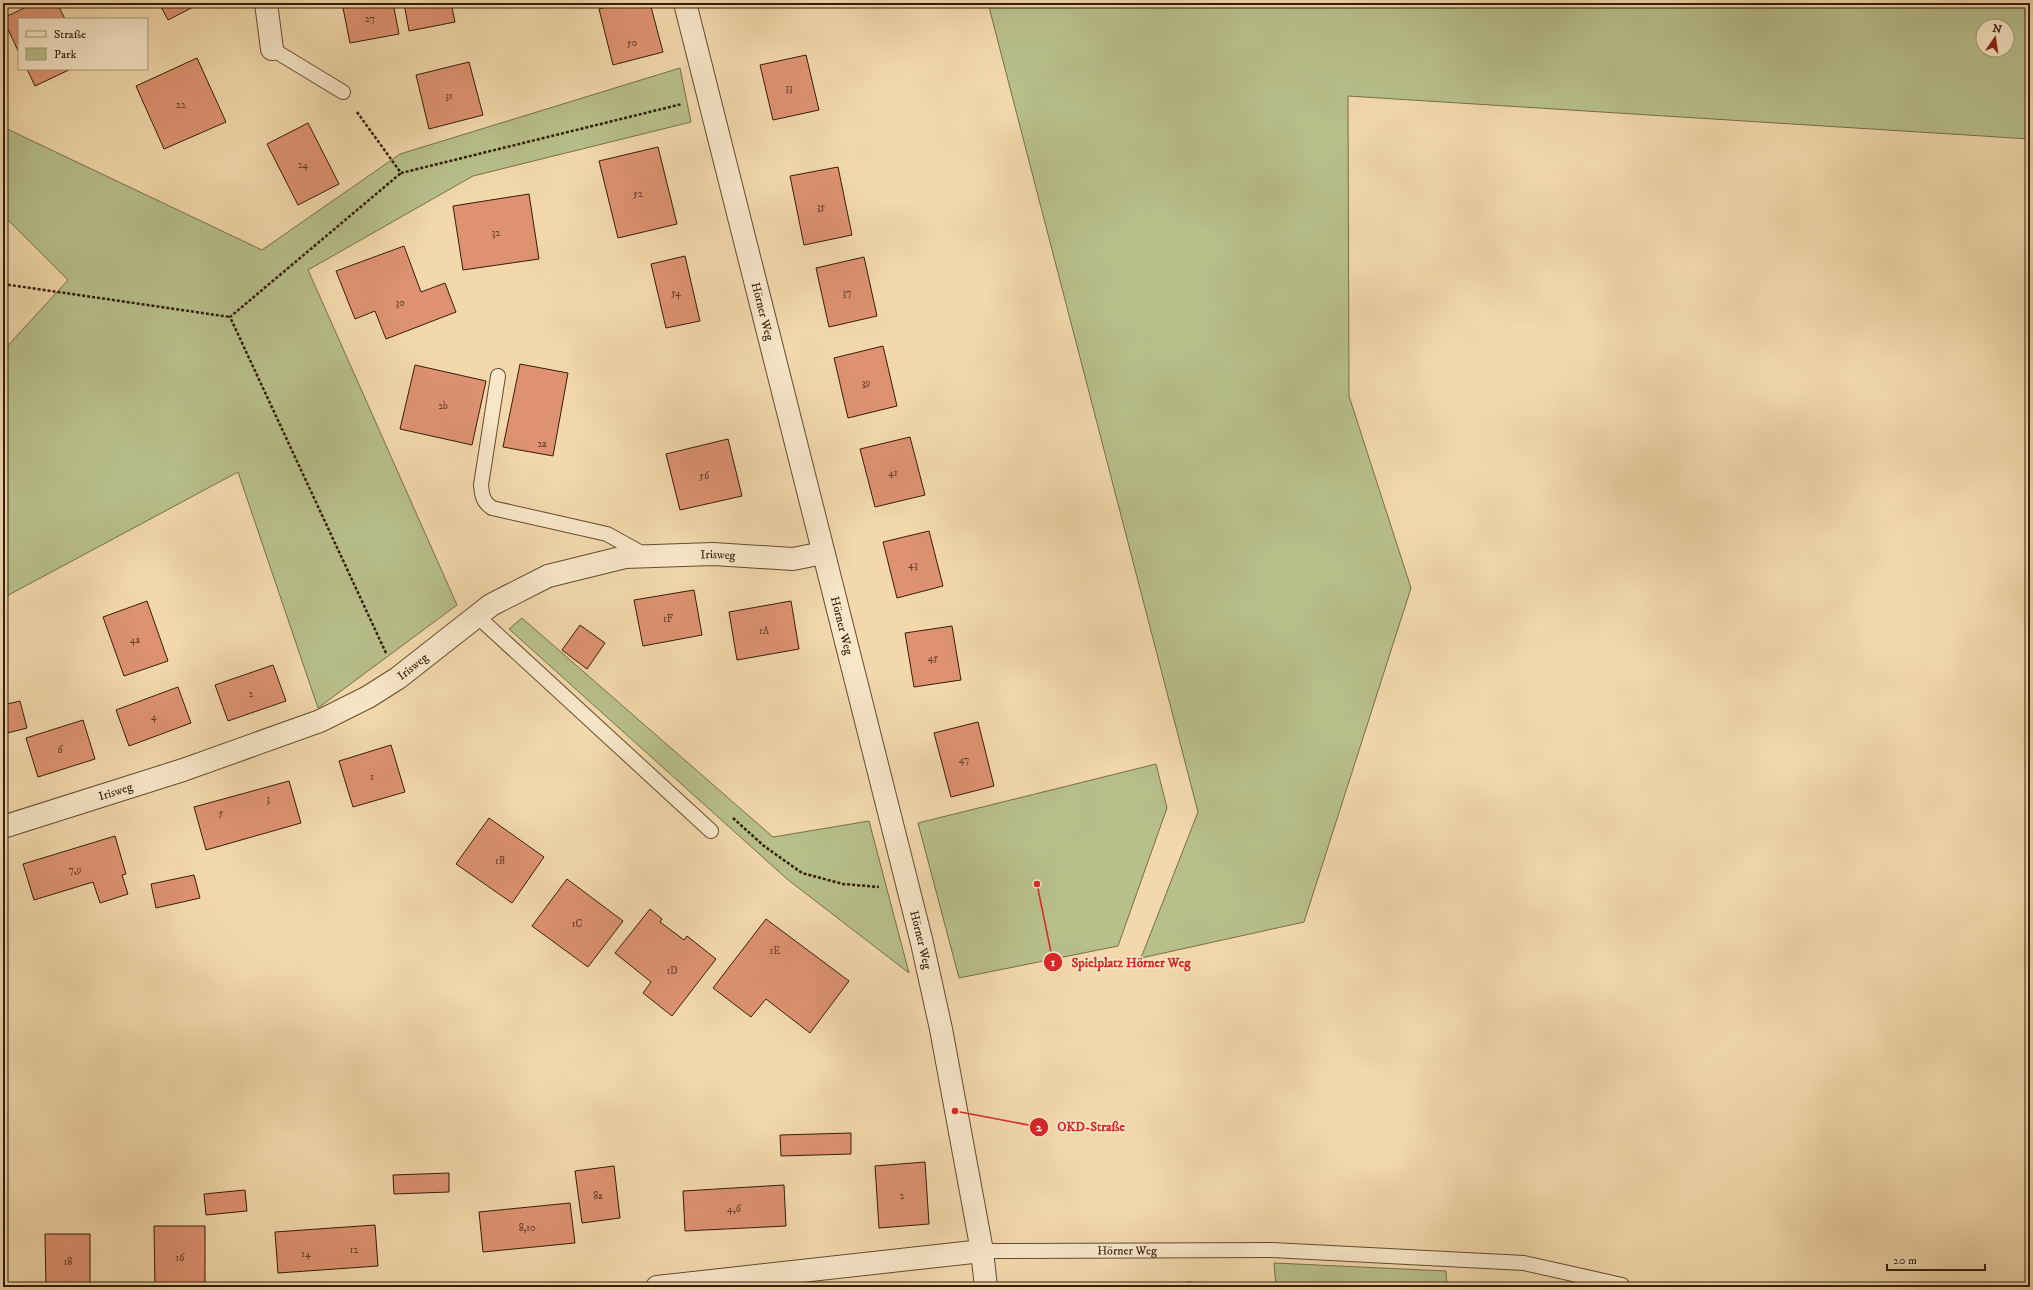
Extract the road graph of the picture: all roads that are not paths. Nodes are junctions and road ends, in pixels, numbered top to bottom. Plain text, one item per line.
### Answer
1 (266, 3) edge
2 (685, 3) edge
3 (272, 49) joint
4 (343, 92) road end
5 (498, 376) dead end
6 (823, 553) junction
7 (647, 556) junction
8 (477, 616) junction
9 (3, 827) edge
10 (710, 831) dead end
11 (982, 1251) junction
12 (1622, 1285) dead end
13 (657, 1287) edge
14 (986, 1287) edge

1 - 3 street
2 - 6 street, Hörner Weg
3 - 4 lane
5 - 7 lane
6 - 7 street, Irisweg
6 - 11 street, Hörner Weg
7 - 8 street, Irisweg
8 - 9 street, Irisweg
8 - 10 lane
11 - 12 lane, Hörner Weg
11 - 13 street
11 - 14 street, Hörner Weg

